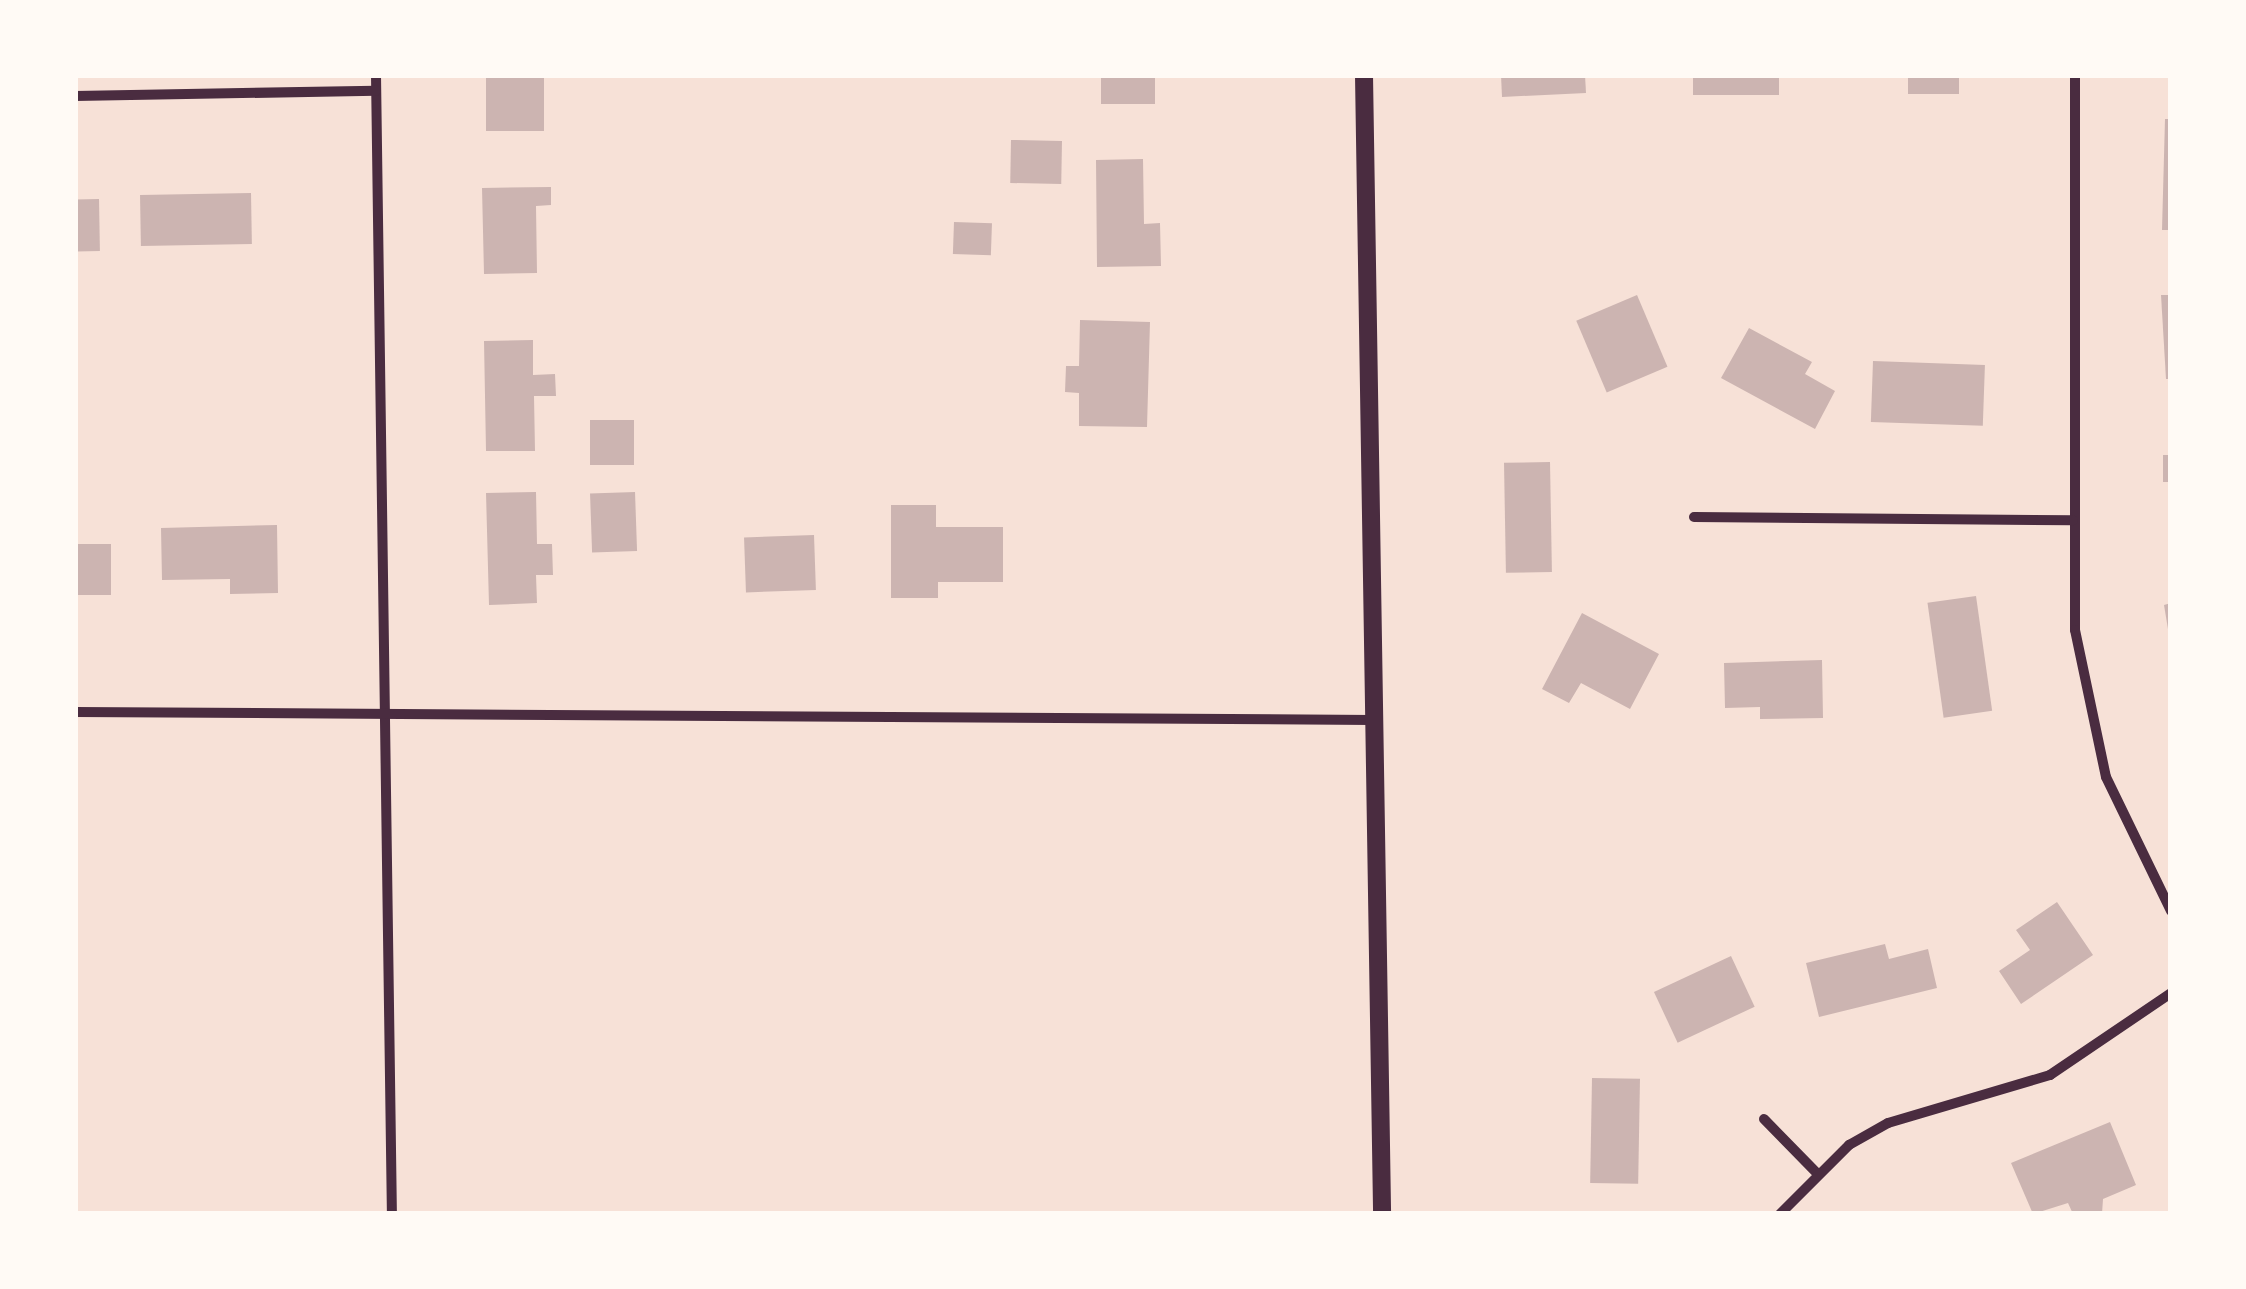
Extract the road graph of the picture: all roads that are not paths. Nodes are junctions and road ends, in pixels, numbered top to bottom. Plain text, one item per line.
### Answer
1 (376, 75) edge
2 (1364, 75) edge
3 (2075, 75) edge
4 (376, 91) junction
5 (75, 96) edge
6 (1694, 517) dead end
7 (2072, 520) junction
8 (75, 712) edge
9 (379, 715) junction
10 (1373, 720) junction
11 (2171, 911) edge
12 (2171, 993) edge
13 (1764, 1119) dead end
14 (1816, 1171) junction
15 (392, 1214) edge
16 (1382, 1214) edge
17 (1780, 1214) edge

1 - 4 street
2 - 10 street
3 - 7 street
4 - 5 street
4 - 9 street
6 - 7 street
7 - 11 street
8 - 9 street
9 - 10 street
9 - 15 street
10 - 16 street
12 - 14 street
13 - 14 street
14 - 17 street

